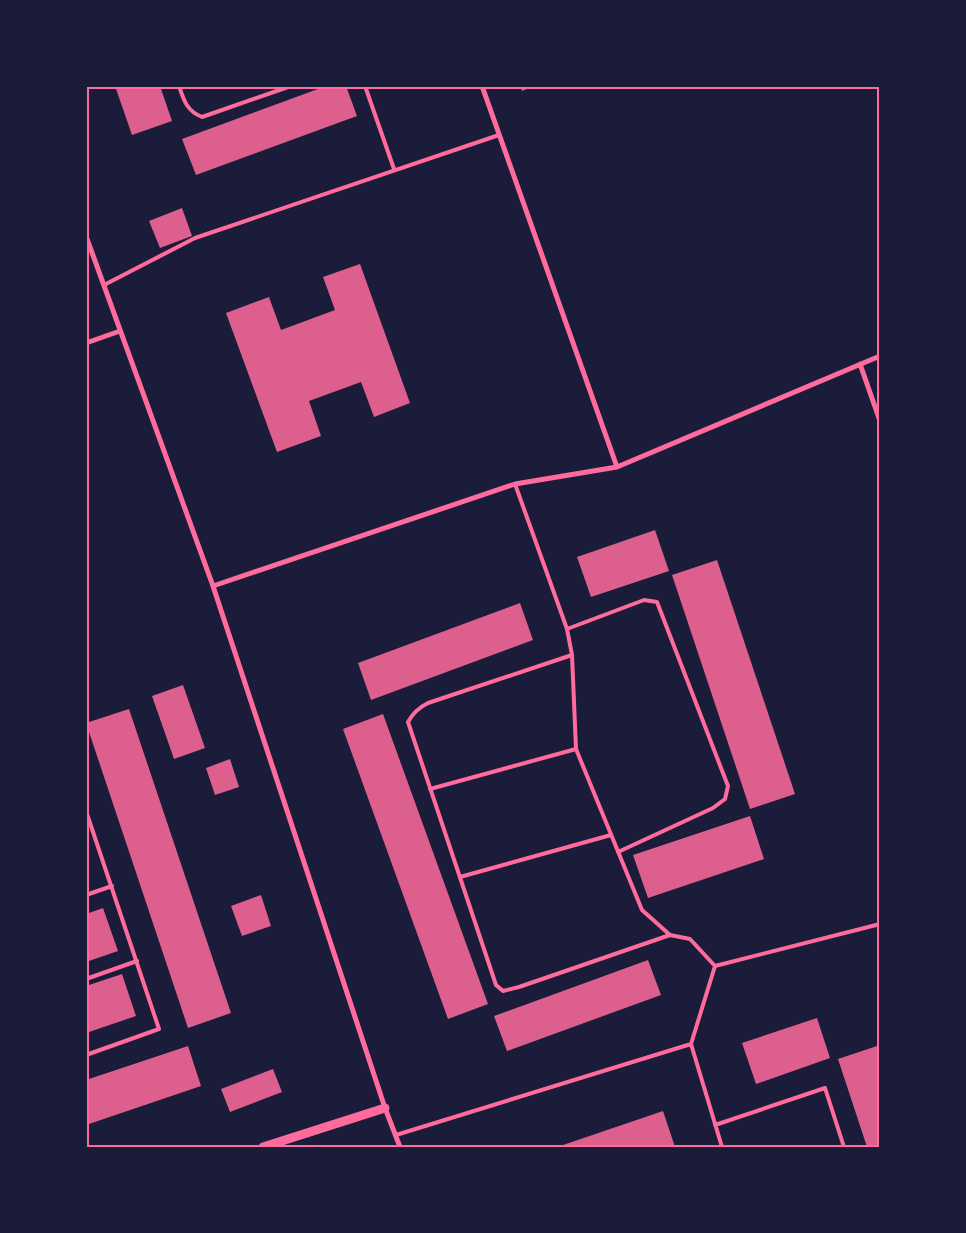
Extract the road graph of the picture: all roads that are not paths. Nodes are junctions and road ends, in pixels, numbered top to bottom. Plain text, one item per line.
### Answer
1 (179, 86) edge
2 (290, 86) edge
3 (365, 86) edge
4 (482, 86) edge
5 (499, 135) junction
6 (394, 169) junction
7 (86, 236) edge
8 (104, 286) junction
9 (120, 331) junction
10 (86, 343) edge
11 (880, 356) edge
12 (860, 364) junction
13 (880, 421) edge
14 (617, 466) junction
15 (516, 484) junction
16 (213, 586) junction
17 (567, 629) junction
18 (572, 655) junction
19 (576, 749) junction
20 (430, 789) junction
21 (86, 811) edge
22 (611, 835) junction
23 (618, 852) junction
24 (460, 877) junction
25 (112, 886) junction
26 (86, 894) edge
27 (880, 924) edge
28 (670, 935) junction
29 (137, 961) junction
30 (715, 966) junction
31 (86, 979) edge
32 (691, 1044) junction
33 (86, 1054) edge
34 (385, 1108) junction
35 (715, 1125) junction
36 (396, 1135) junction
37 (263, 1147) edge
38 (400, 1147) edge
39 (722, 1147) edge
40 (844, 1147) edge

1 - 2 lane
3 - 6 lane
4 - 5 street
5 - 6 lane
5 - 14 street
6 - 8 lane
7 - 8 street
8 - 9 street
9 - 10 street
9 - 16 street
11 - 12 street
12 - 13 street
12 - 14 street
14 - 15 street
15 - 16 street
15 - 17 lane
16 - 34 street
17 - 18 lane
17 - 23 lane
18 - 19 lane
18 - 20 lane
19 - 20 lane
19 - 22 lane
20 - 24 lane
21 - 25 lane
22 - 23 lane
22 - 24 lane
23 - 28 lane
24 - 28 lane
25 - 26 lane
25 - 29 lane
27 - 30 lane
28 - 30 lane
29 - 31 lane
29 - 33 lane
30 - 32 lane
32 - 35 lane
32 - 36 lane
34 - 36 street
34 - 37 street
35 - 39 lane
35 - 40 lane
36 - 38 street

